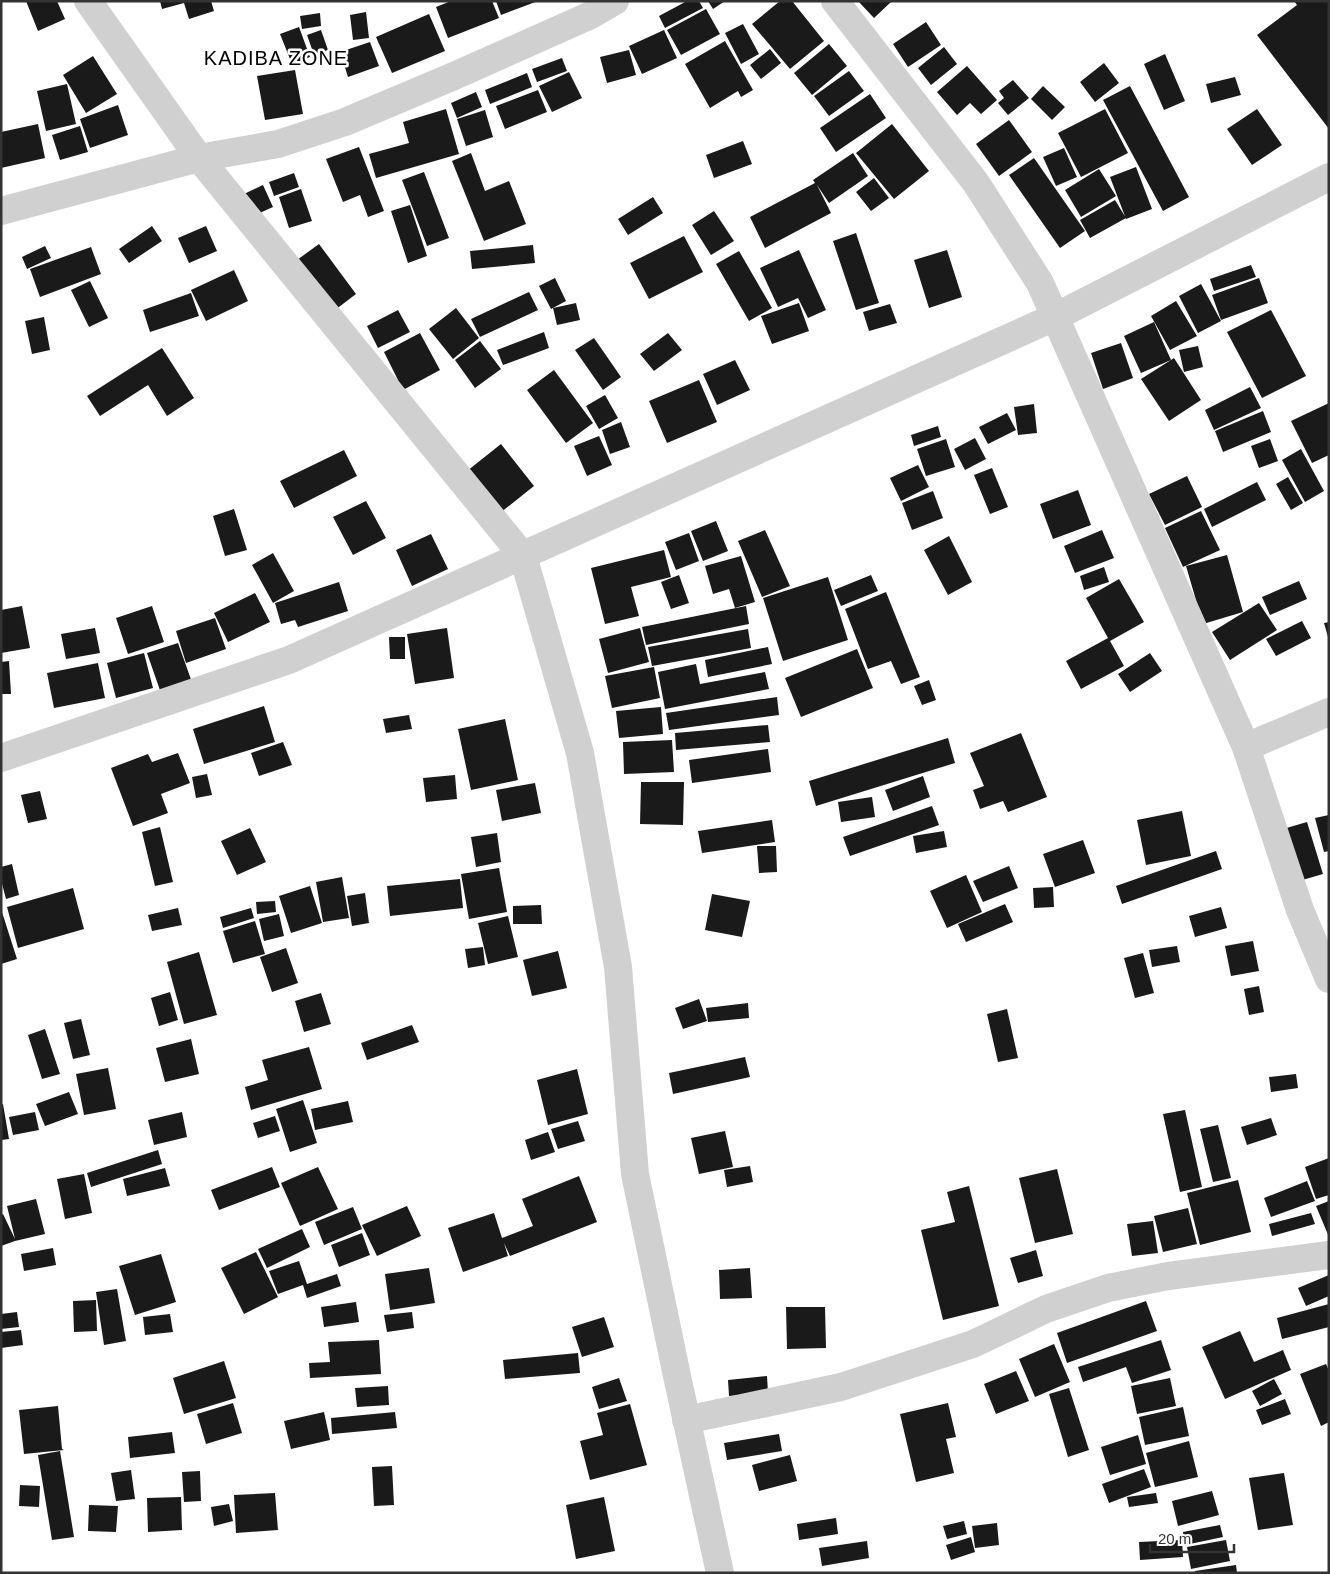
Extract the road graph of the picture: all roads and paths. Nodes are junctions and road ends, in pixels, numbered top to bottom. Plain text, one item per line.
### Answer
1 (88, 1) edge
2 (615, 1) edge
3 (835, 1) edge
4 (200, 158) junction
5 (1329, 176) edge
6 (1, 212) edge
7 (1055, 318) junction
8 (523, 556) junction
9 (1329, 712) edge
10 (1246, 747) junction
11 (1, 758) edge
12 (1329, 979) edge
13 (1329, 1255) edge
14 (686, 1420) junction
15 (720, 1573) edge

1 - 4 street
2 - 4 street
3 - 7 street
4 - 6 street
4 - 8 street
5 - 7 street
7 - 8 street
7 - 10 street
8 - 11 street
8 - 14 street
9 - 10 street
10 - 12 street
13 - 14 street
14 - 15 street

